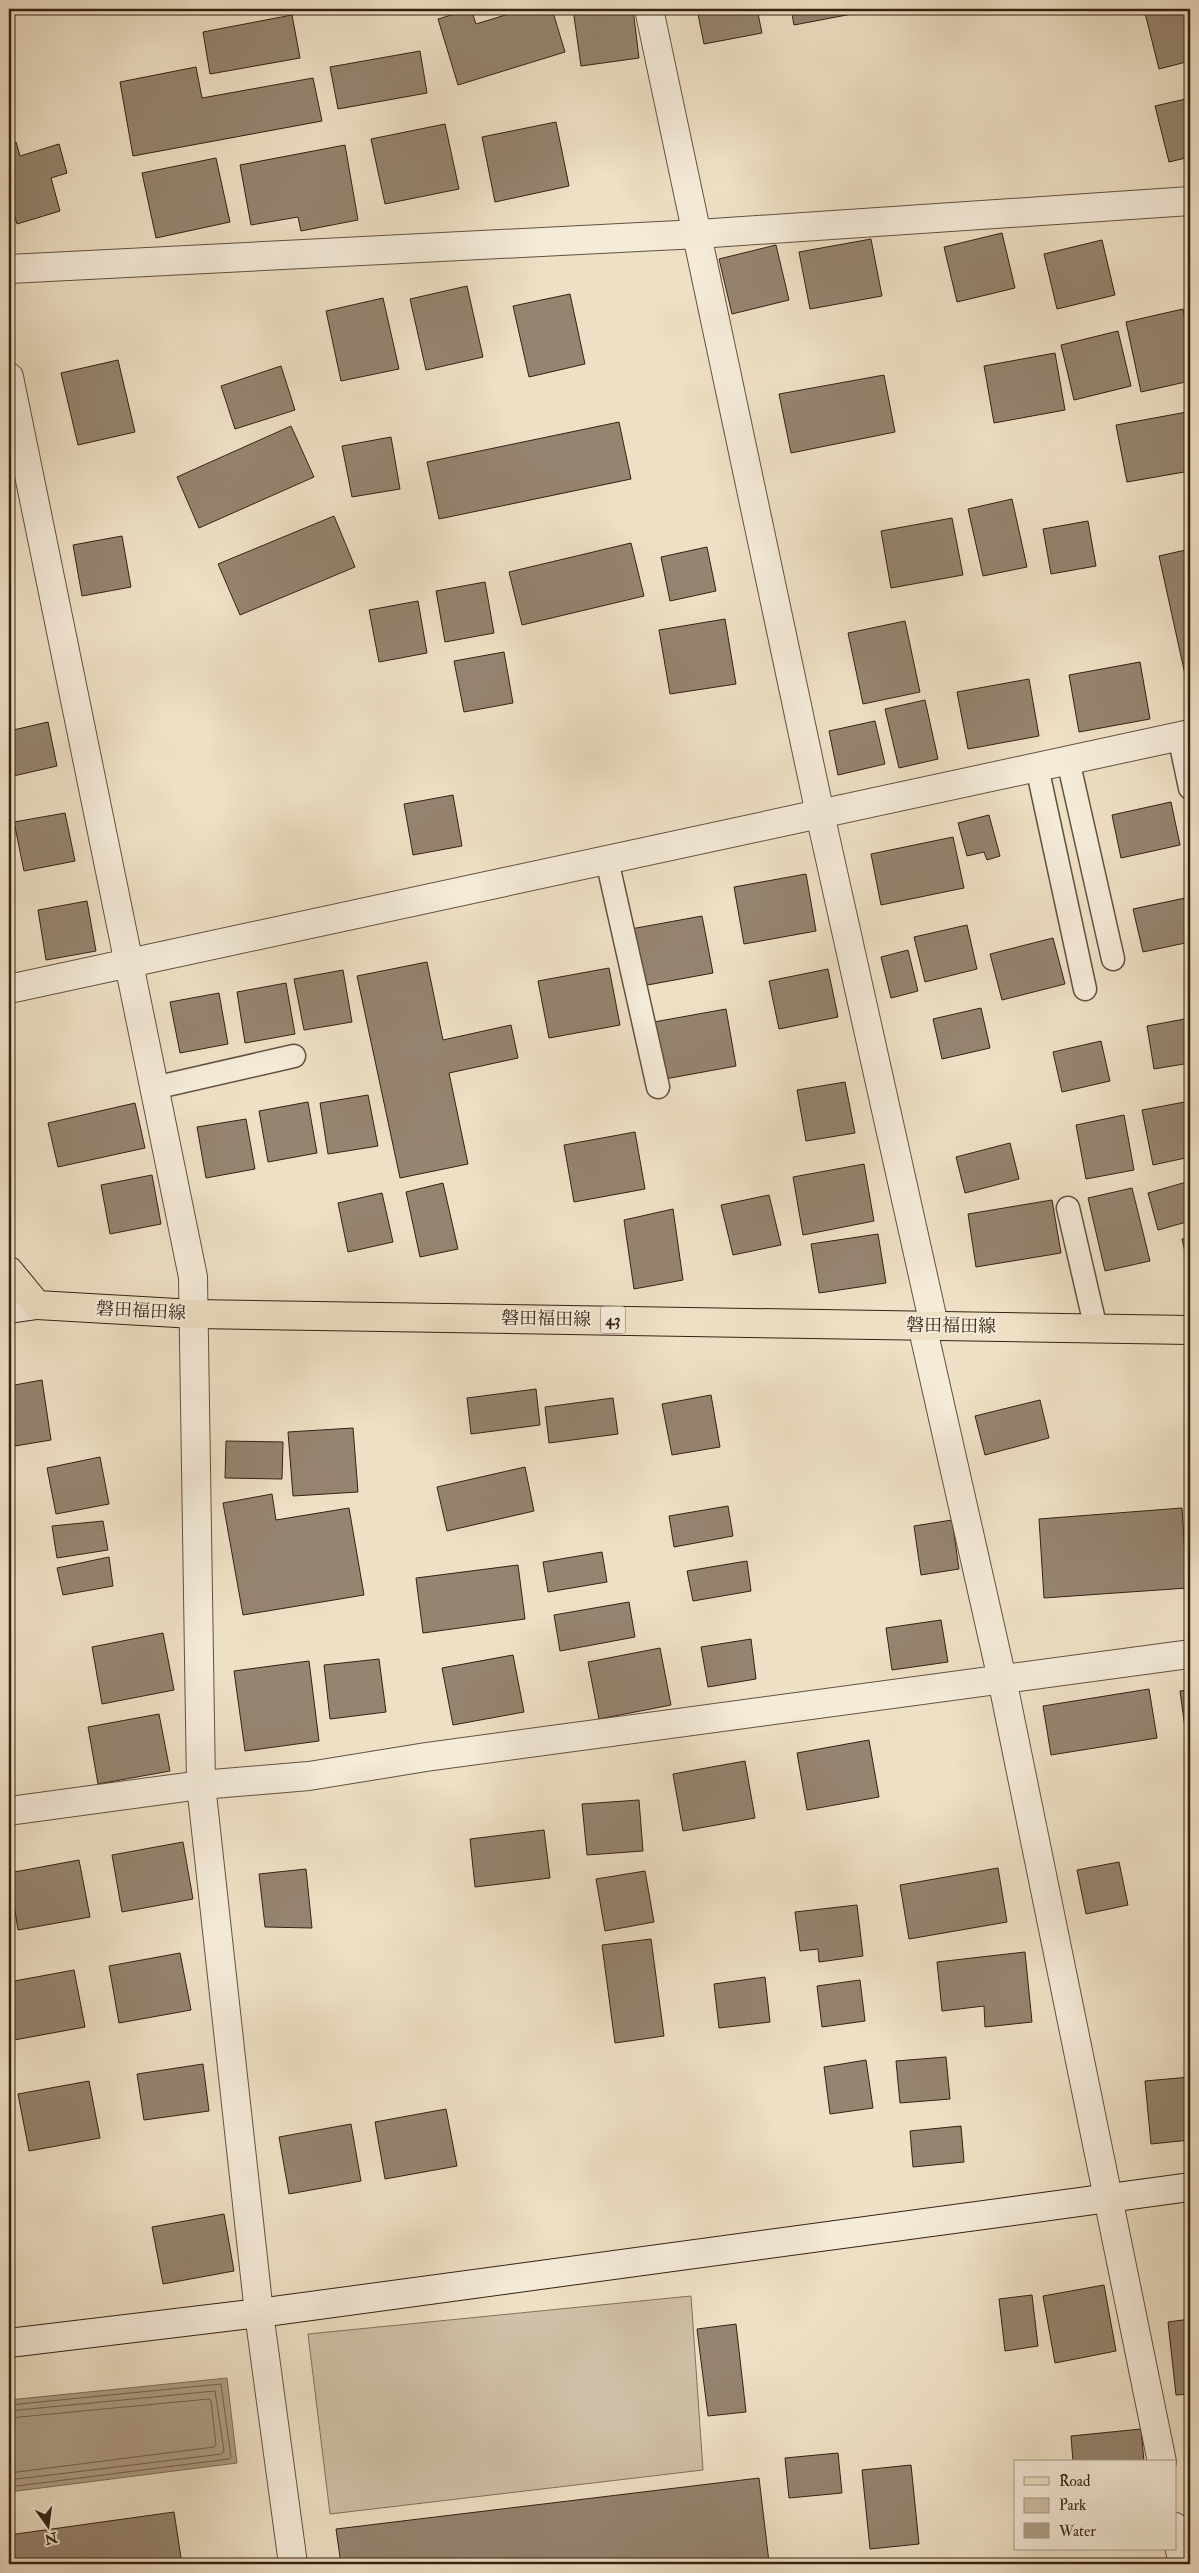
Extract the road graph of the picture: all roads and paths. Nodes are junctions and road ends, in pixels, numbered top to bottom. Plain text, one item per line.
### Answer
1 (649, 9) edge
2 (1190, 201) edge
3 (698, 234) junction
4 (9, 269) edge
5 (9, 376) edge
6 (1185, 735) edge
7 (1068, 760) junction
8 (1037, 767) junction
9 (1190, 788) edge
10 (820, 814) junction
11 (607, 860) junction
12 (1113, 959) dead end
13 (128, 964) junction
14 (1085, 989) dead end
15 (9, 990) edge
16 (294, 1056) dead end
17 (658, 1087) dead end
18 (154, 1088) junction
19 (1068, 1208) dead end
20 (9, 1271) edge
21 (37, 1305) junction
22 (9, 1308) edge
23 (194, 1314) junction
24 (928, 1325) junction
25 (1096, 1328) junction
26 (1190, 1330) edge
27 (1190, 1654) edge
28 (1002, 1679) junction
29 (201, 1785) junction
30 (9, 1810) edge
31 (1190, 2187) edge
32 (1107, 2198) junction
33 (260, 2313) junction
34 (9, 2343) edge
35 (1162, 2460) edge
36 (1176, 2532) edge
37 (293, 2564) edge
38 (1183, 2564) edge

1 - 3 street
2 - 3 street
3 - 4 street
3 - 10 street
5 - 13 street
6 - 7 street
6 - 9 lane
7 - 8 street
7 - 12 lane
8 - 10 street
8 - 14 lane
10 - 11 street
10 - 24 street
11 - 13 street
11 - 17 lane
13 - 15 street
13 - 18 street
16 - 18 lane
18 - 23 street
19 - 25 lane
20 - 21 main road
21 - 22 street
21 - 23 main road, 磐田福田線 / 43
23 - 24 main road, 磐田福田線 / 43
23 - 29 street
24 - 25 main road, 磐田福田線 / 43
24 - 28 street
25 - 26 main road, 磐田福田線 / 43
27 - 28 street
28 - 29 street
28 - 32 street
29 - 30 street
29 - 33 street
31 - 32 street
32 - 33 street
32 - 35 street
33 - 34 street
33 - 37 street
36 - 38 street

